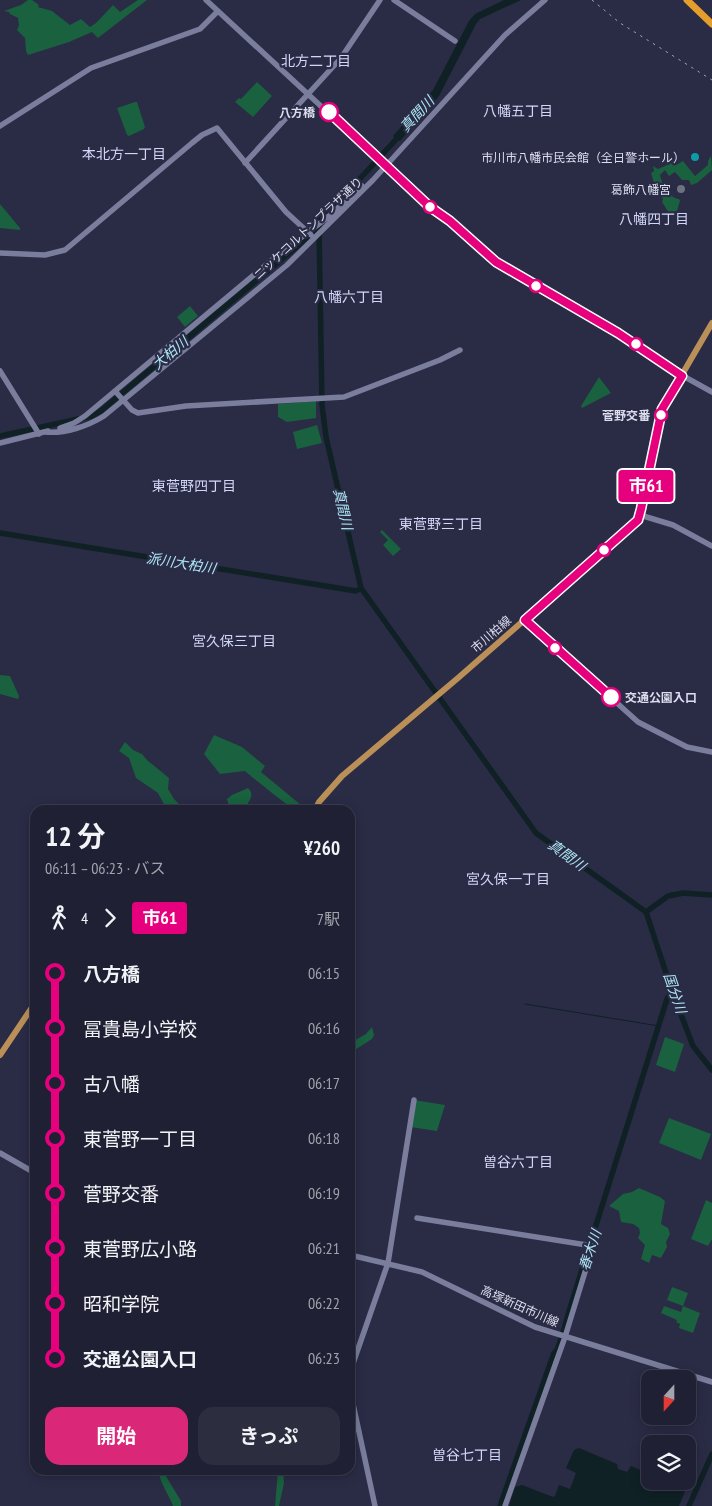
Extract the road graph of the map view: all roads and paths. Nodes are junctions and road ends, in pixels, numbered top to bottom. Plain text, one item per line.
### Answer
1 (206, 0) edge
2 (380, 0) edge
3 (394, 0) edge
4 (545, 0) edge
5 (687, 0) edge
6 (218, 11) junction
7 (712, 24) edge
8 (455, 41) dead end
9 (308, 94) junction
10 (0, 126) edge
11 (245, 163) junction
12 (386, 165) junction
13 (311, 231) junction
14 (315, 237) junction
15 (0, 253) edge
16 (712, 323) edge
17 (460, 350) dead end
18 (0, 371) edge
19 (682, 376) junction
20 (116, 391) junction
21 (712, 392) edge
22 (122, 399) junction
23 (41, 432) junction
24 (0, 443) edge
25 (640, 515) junction
26 (712, 546) edge
27 (525, 620) junction
28 (712, 752) edge
29 (318, 805) edge
30 (30, 1010) edge
31 (0, 1055) edge
32 (414, 1100) dead end
33 (0, 1152) edge
34 (30, 1171) edge
35 (417, 1218) dead end
36 (355, 1255) edge
37 (388, 1264) junction
38 (563, 1336) junction
39 (355, 1358) edge
40 (712, 1382) edge
41 (355, 1413) edge
42 (375, 1506) edge
43 (505, 1506) edge

1 - 6 street
2 - 9 street
3 - 8 street
4 - 12 street, ニッケコルトンプラザ通り
5 - 7 highway
6 - 9 street
6 - 10 street
9 - 11 street
9 - 12 street
11 - 13 street
11 - 15 street
12 - 13 street, ニッケコルトンプラザ通り
12 - 14 street, ニッケコルトンプラザ通り
12 - 19 street
13 - 14 street
13 - 20 street, ニッケコルトンプラザ通り
14 - 22 street, ニッケコルトンプラザ通り
16 - 19 main road
17 - 22 street
18 - 23 street
19 - 21 street
19 - 25 main road
20 - 22 street
20 - 23 street, ニッケコルトンプラザ通り
22 - 23 street, ニッケコルトンプラザ通り
23 - 24 street, ニッケコルトンプラザ通り
25 - 26 street
25 - 27 main road, 市川柏線
27 - 28 street
27 - 29 main road, 市川柏線
30 - 31 main road
32 - 37 street
33 - 34 street
35 - 38 street
36 - 37 street, 高塚新田市川線
37 - 38 street, 高塚新田市川線
37 - 39 street
38 - 40 street, 高塚新田市川線
38 - 43 street
41 - 42 street

